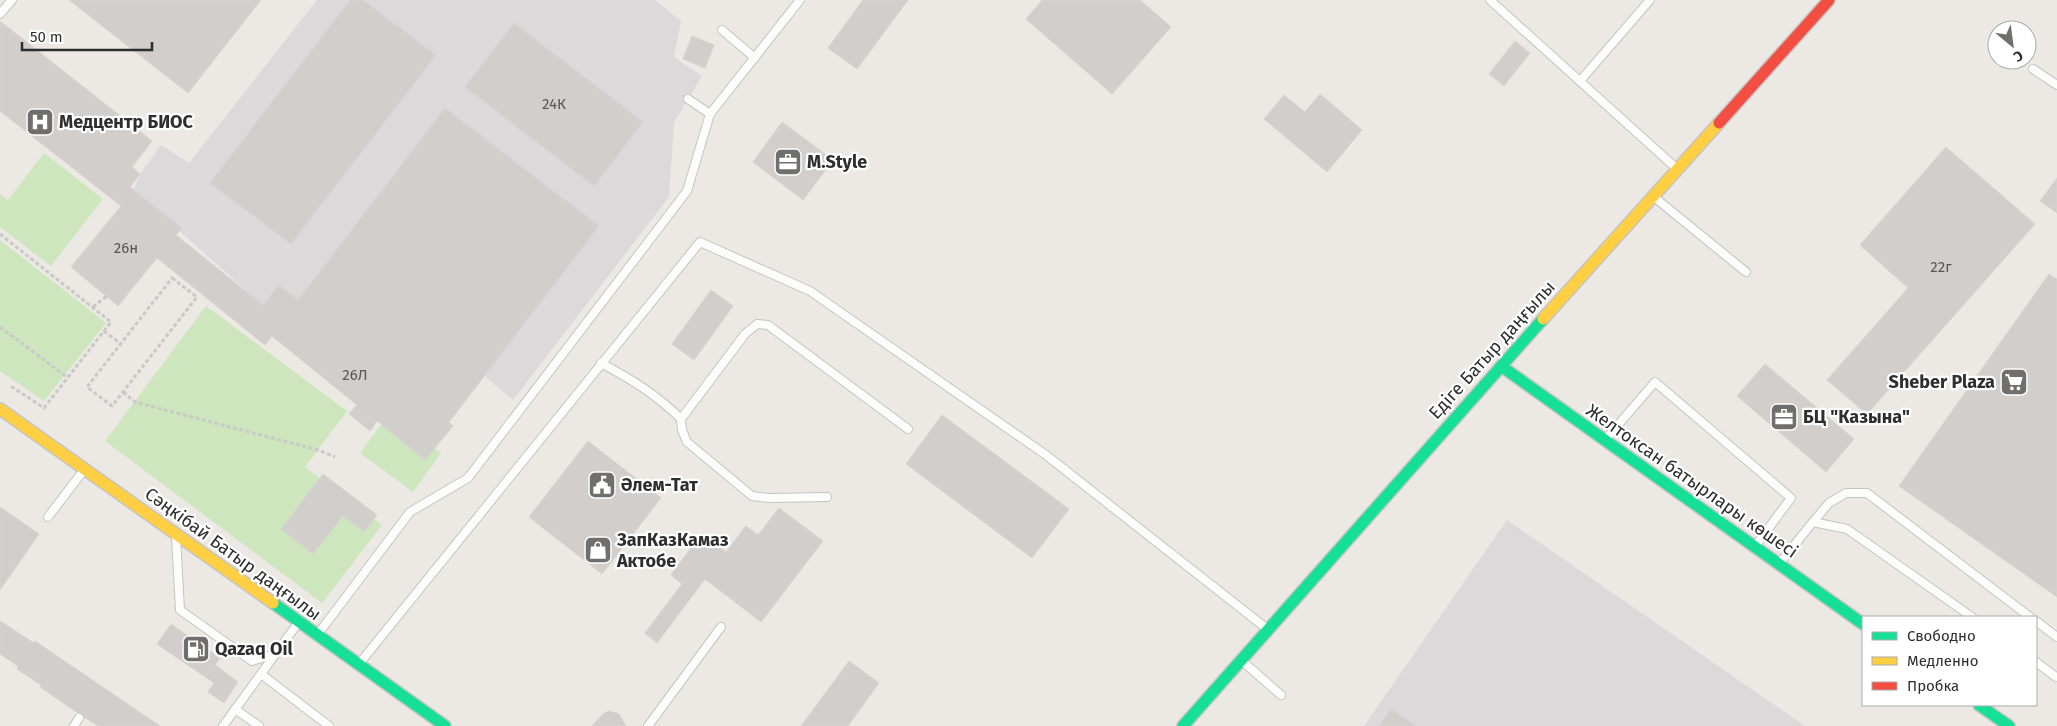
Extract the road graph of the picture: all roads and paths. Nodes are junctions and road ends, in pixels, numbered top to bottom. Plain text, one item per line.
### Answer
1 (12, 0) edge
2 (800, 0) edge
3 (1490, 0) edge
4 (1650, 0) edge
5 (1829, 0) edge
6 (0, 14) edge
7 (722, 30) dead end
8 (755, 58) junction
9 (2034, 70) edge
10 (1580, 81) junction
11 (2057, 85) edge
12 (688, 99) dead end
13 (710, 114) junction
14 (1677, 169) junction
15 (1653, 196) junction
16 (0, 234) edge
17 (1746, 272) dead end
18 (107, 296) dead end
19 (93, 307) junction
20 (0, 327) edge
21 (104, 331) junction
22 (121, 344) junction
23 (601, 362) junction
24 (1501, 366) junction
25 (68, 378) junction
26 (9, 385) dead end
27 (123, 392) junction
28 (0, 409) edge
29 (681, 419) junction
30 (908, 429) dead end
31 (1604, 441) junction
32 (335, 457) dead end
33 (84, 470) junction
34 (827, 497) dead end
35 (48, 517) dead end
36 (1813, 522) junction
37 (176, 535) junction
38 (1754, 547) junction
39 (1779, 564) junction
40 (1971, 616) edge
41 (2029, 616) edge
42 (2037, 622) edge
43 (298, 623) junction
44 (1862, 623) edge
45 (720, 627) dead end
46 (1268, 630) junction
47 (317, 636) junction
48 (2057, 638) edge
49 (275, 654) junction
50 (1241, 660) junction
51 (2037, 663) edge
52 (358, 665) junction
53 (261, 674) junction
54 (2056, 677) edge
55 (1281, 695) dead end
56 (1980, 706) edge
57 (235, 709) junction
58 (79, 718) dead end
59 (74, 726) edge
60 (223, 726) edge
61 (259, 726) edge
62 (329, 726) edge
63 (445, 726) edge
64 (648, 726) edge
65 (1183, 726) edge
66 (2009, 726) edge

1 - 6 lane
2 - 8 lane
3 - 10 lane
4 - 10 lane
5 - 14 main road, Едіге Батыр даңғылы
7 - 8 lane
8 - 13 lane
9 - 11 lane
10 - 14 lane
12 - 13 lane
13 - 47 lane
14 - 15 main road, Едіге Батыр даңғылы
15 - 17 lane
15 - 24 main road, Едіге Батыр даңғылы
16 - 19 path
18 - 19 path
19 - 21 path
20 - 25 path
21 - 22 path
21 - 25 path
22 - 27 path
22 - 27 path
23 - 29 lane
23 - 46 lane
23 - 52 lane
24 - 31 main road, Желтоксан батырлары көшесі
24 - 46 main road, Едіге Батыр даңғылы
25 - 26 path
27 - 32 path
28 - 33 main road, Сәңкібай Батыр даңғылы
29 - 30 lane
29 - 34 lane
31 - 38 main road, Желтоксан батырлары көшесі
31 - 38 lane
33 - 35 lane
33 - 37 main road, Сәңкібай Батыр даңғылы
36 - 39 lane
36 - 40 lane
36 - 41 lane
37 - 43 main road, Сәңкібай Батыр даңғылы
37 - 49 lane
38 - 39 main road, Желтоксан батырлары көшесі
39 - 44 main road, Желтоксан батырлары көшесі
42 - 48 lane
43 - 47 main road, Сәңкібай Батыр даңғылы
43 - 49 lane
45 - 64 lane
46 - 50 main road, Едіге Батыр даңғылы
47 - 52 main road, Сәңкібай Батыр даңғылы
49 - 53 lane
50 - 55 lane
50 - 65 main road, Едіге Батыр даңғылы
51 - 54 lane
52 - 63 main road, Сәңкібай Батыр даңғылы
53 - 57 lane
53 - 62 lane
56 - 66 main road
57 - 60 lane
57 - 61 lane
58 - 59 lane

